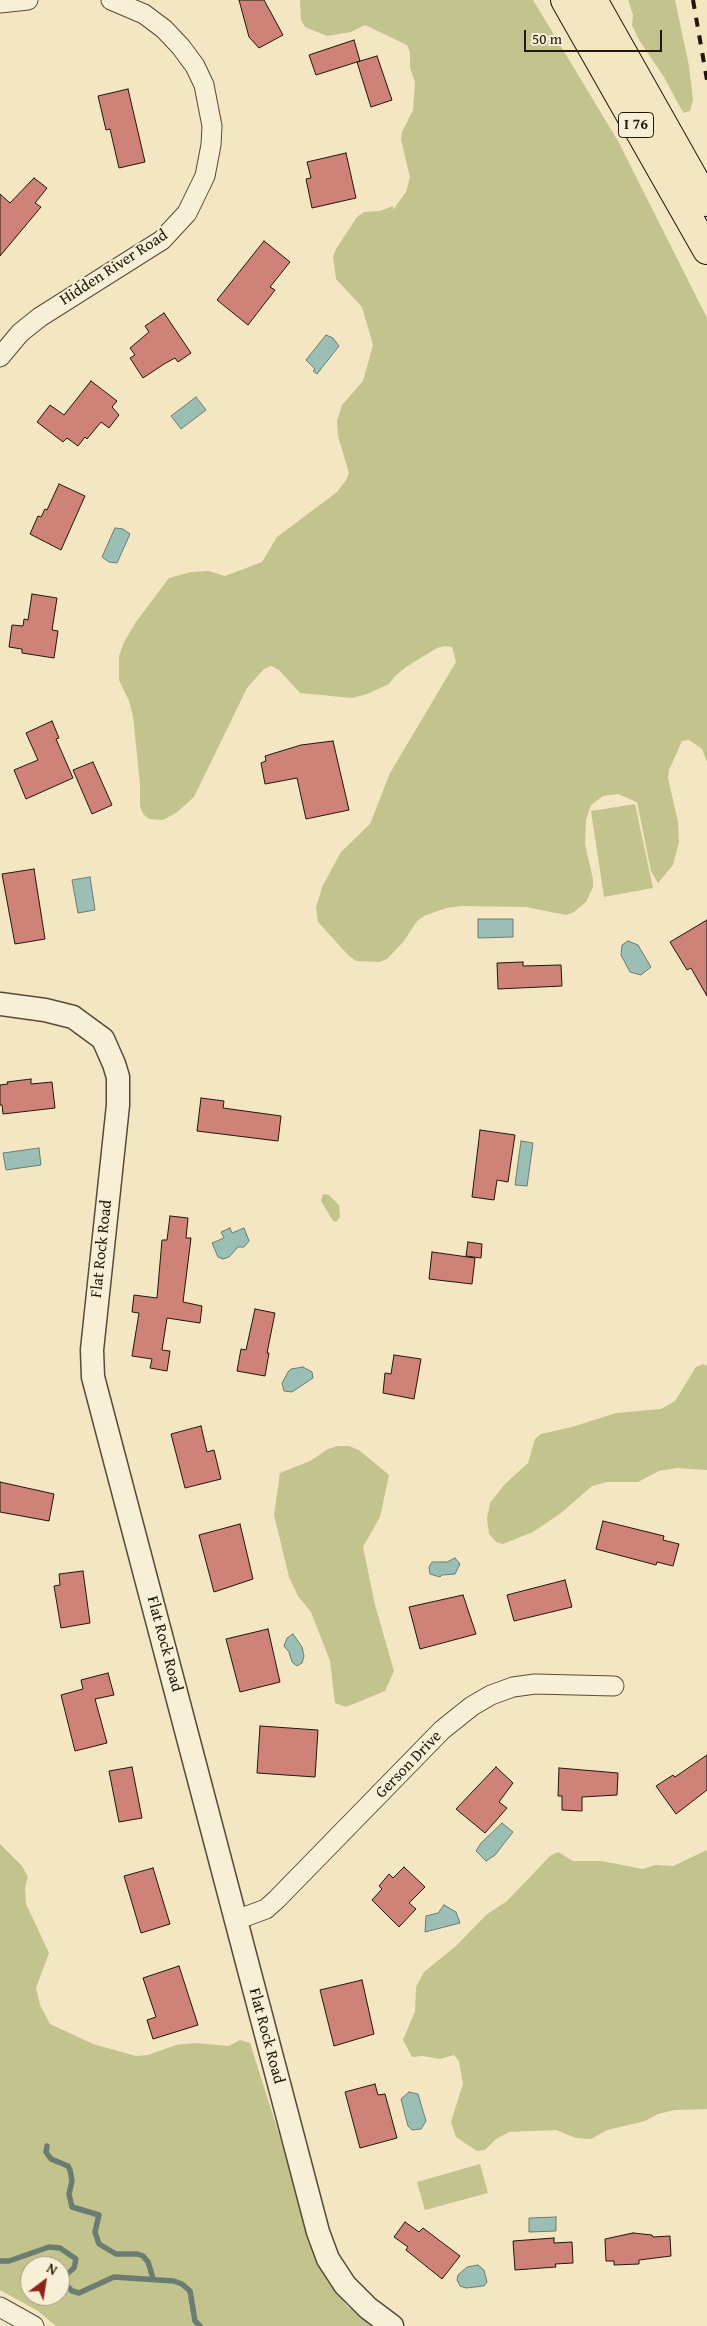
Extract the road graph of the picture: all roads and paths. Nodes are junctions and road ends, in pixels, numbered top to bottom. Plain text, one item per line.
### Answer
1 (28, 0) edge
2 (111, 0) edge
3 (565, 0) edge
4 (593, 0) edge
5 (0, 3) edge
6 (707, 202) edge
7 (707, 250) edge
8 (0, 357) edge
9 (0, 1004) edge
10 (614, 1686) dead end
11 (236, 1920) junction
12 (0, 2307) edge
13 (34, 2326) edge
14 (392, 2326) edge

1 - 5 street
2 - 8 street, Hidden River Road
3 - 7 highway, I 76
4 - 6 highway, I 76
9 - 11 street, Flat Rock Road
10 - 11 street, Gerson Drive
11 - 14 street, Flat Rock Road
12 - 13 street

